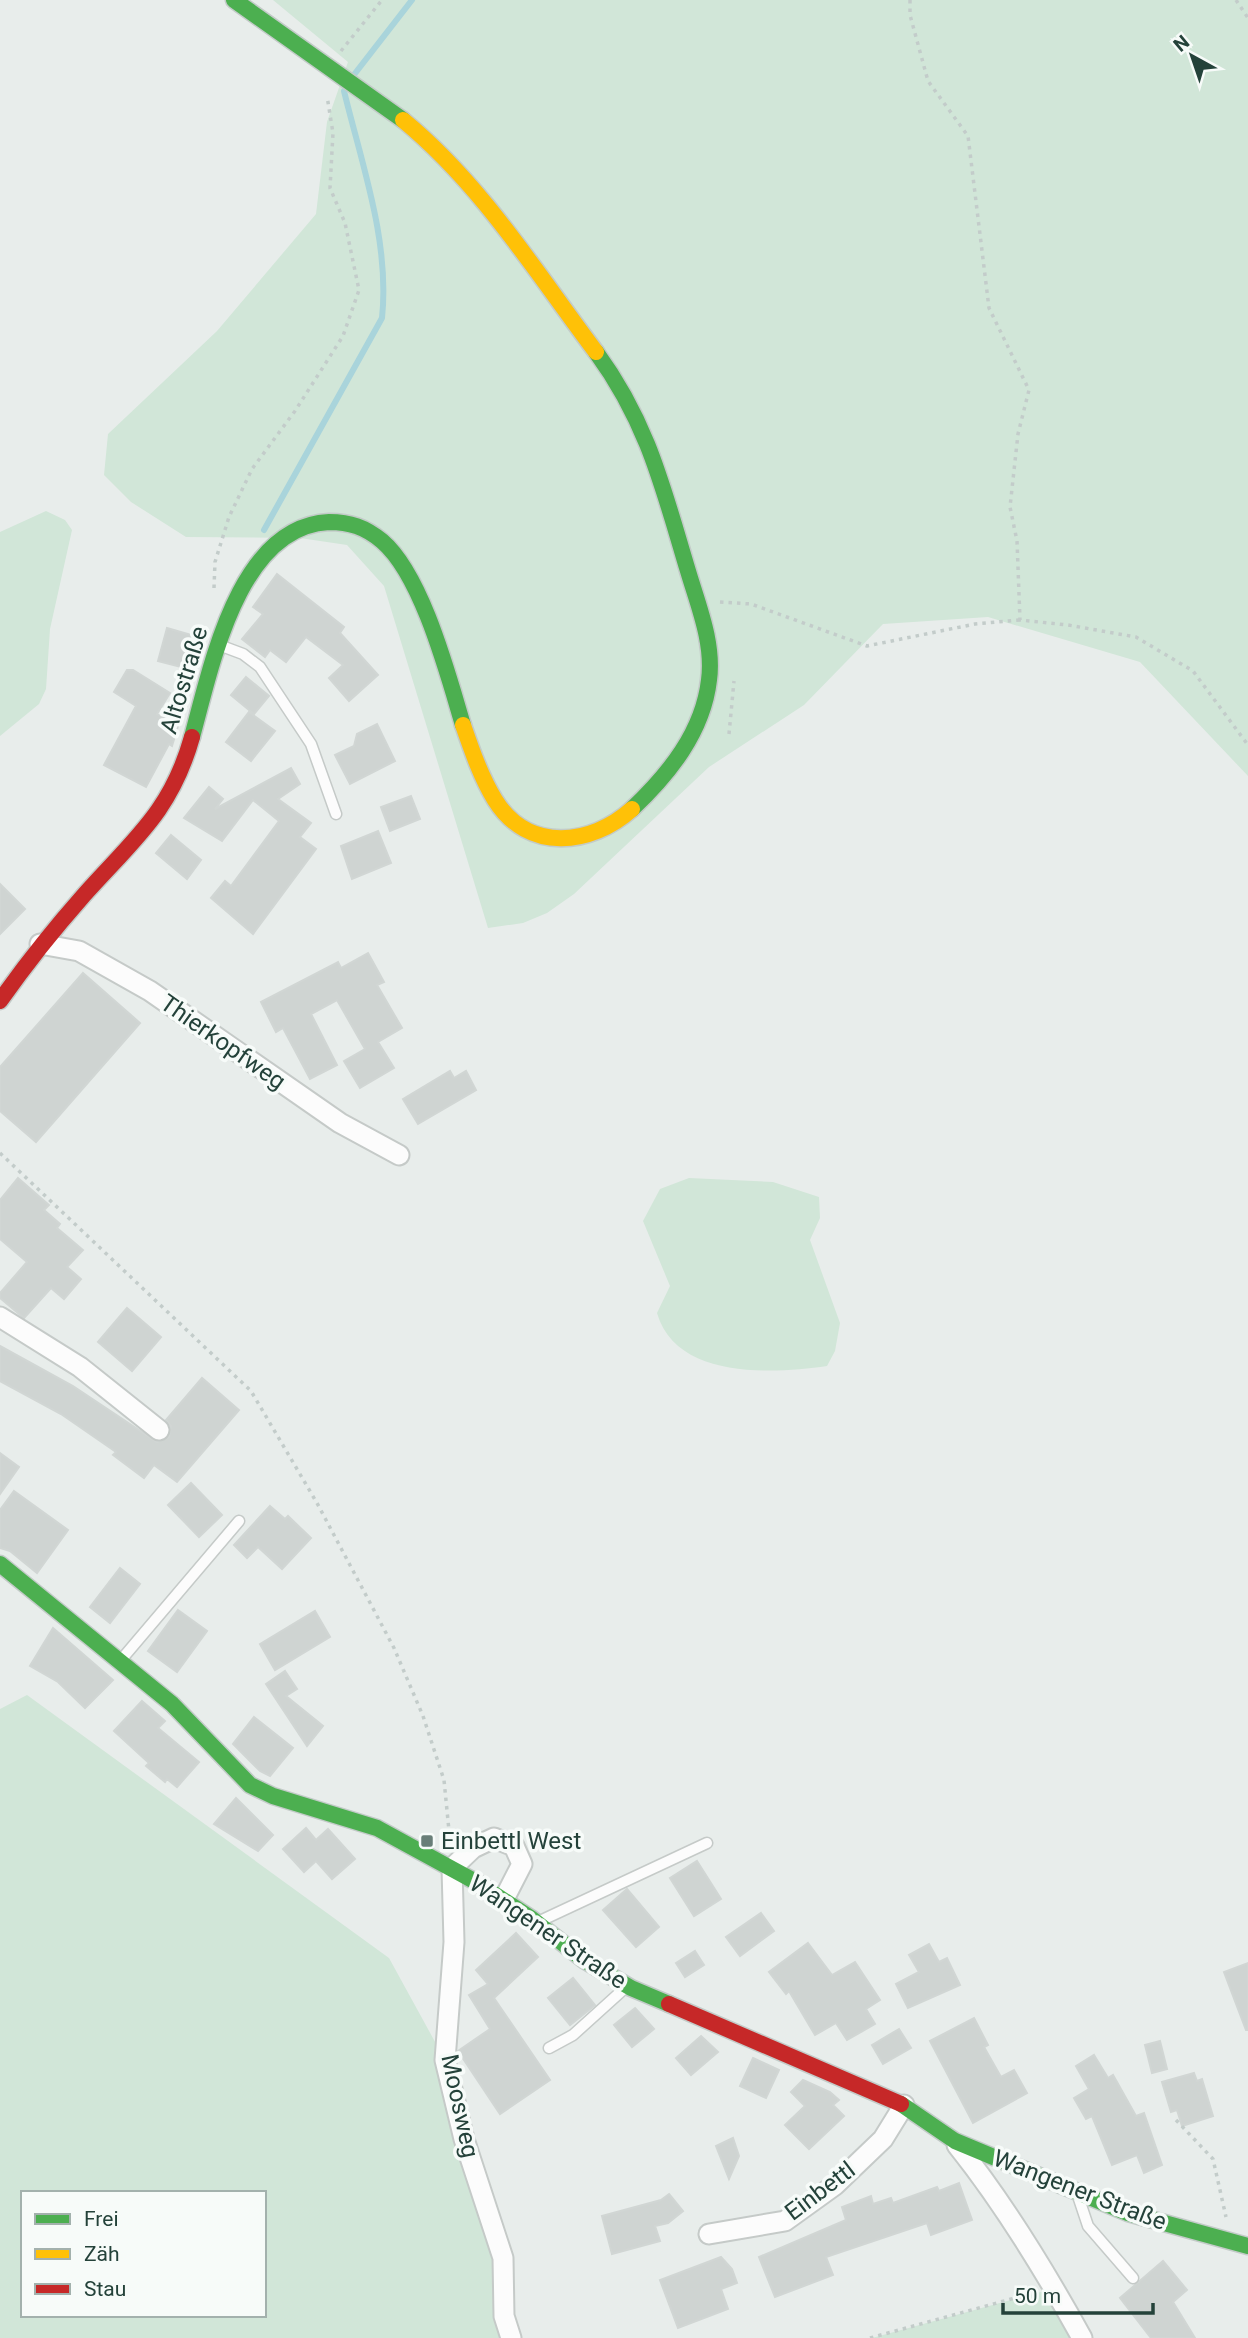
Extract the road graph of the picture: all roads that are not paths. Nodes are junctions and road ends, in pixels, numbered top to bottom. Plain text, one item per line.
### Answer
1 (234, 0) edge
2 (218, 645) junction
3 (336, 814) dead end
4 (40, 944) junction
5 (0, 1001) edge
6 (399, 1155) dead end
7 (0, 1317) edge
8 (159, 1430) dead end
9 (239, 1521) dead end
10 (0, 1564) edge
11 (120, 1660) junction
12 (707, 1843) dead end
13 (452, 1868) junction
14 (503, 1901) junction
15 (536, 1922) junction
16 (627, 1986) junction
17 (549, 2048) dead end
18 (904, 2105) junction
19 (955, 2141) junction
20 (1076, 2191) junction
21 (709, 2234) dead end
22 (1248, 2246) edge
23 (1133, 2278) dead end
24 (511, 2338) edge
25 (1082, 2338) edge

1 - 2 street, Altostraße
2 - 3 lane
2 - 4 street, Altostraße
4 - 5 street, Altostraße
4 - 6 street, Thierkopfweg
7 - 8 street
9 - 11 lane
10 - 11 street, Wangener Straße
11 - 13 street, Wangener Straße
12 - 15 lane
13 - 14 street, Wangener Straße
13 - 14 street
13 - 24 street, Moosweg
14 - 15 street, Wangener Straße
15 - 16 street, Wangener Straße
16 - 17 lane
16 - 18 street, Wangener Straße
18 - 19 street, Wangener Straße
18 - 21 street, Einbettl
19 - 20 street, Wangener Straße
19 - 25 street, Wangener Straße
20 - 22 street, Wangener Straße
20 - 23 lane

